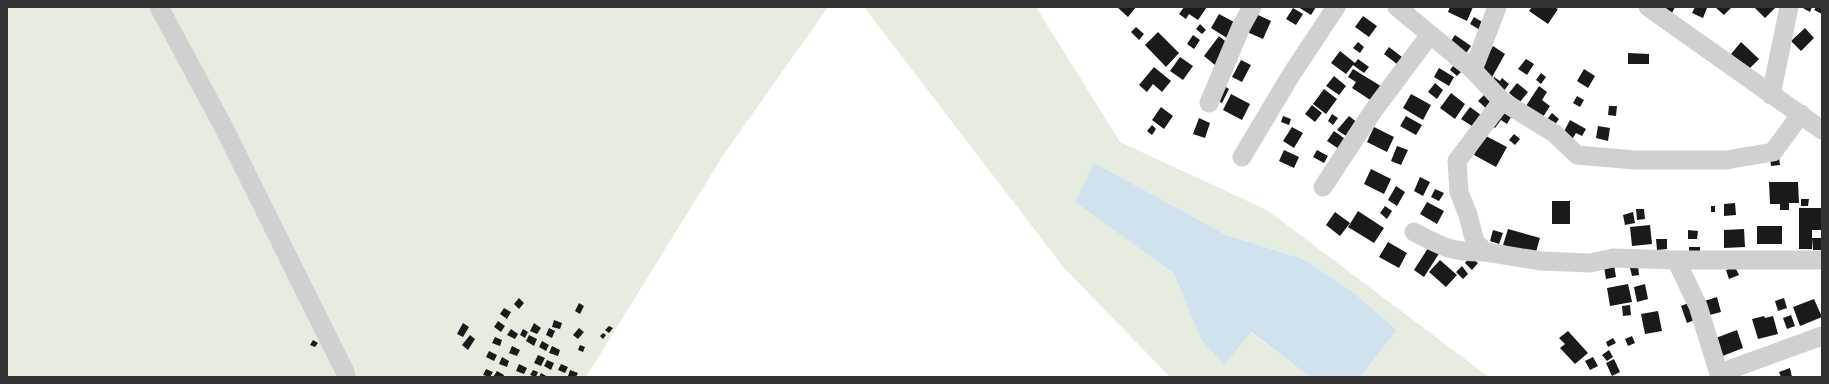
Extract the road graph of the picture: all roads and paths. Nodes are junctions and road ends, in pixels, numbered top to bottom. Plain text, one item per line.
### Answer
1 (159, 7) edge
2 (1252, 7) edge
3 (1336, 7) edge
4 (1397, 7) edge
5 (1498, 7) edge
6 (1648, 7) edge
7 (1789, 7) edge
8 (1430, 36) junction
9 (1473, 70) junction
10 (1771, 95) junction
11 (1502, 101) junction
12 (1209, 103) dead end
13 (1801, 114) junction
14 (1822, 130) edge
15 (1242, 157) dead end
16 (1323, 187) dead end
17 (1414, 232) dead end
18 (1486, 252) junction
19 (1676, 260) junction
20 (1822, 260) edge
21 (1822, 336) edge
22 (346, 377) edge
23 (1719, 377) edge

1 - 22 street
2 - 12 street
3 - 15 street
4 - 8 street
5 - 9 street
6 - 10 street
7 - 10 street
8 - 9 street
8 - 16 street
9 - 11 street
10 - 13 street
11 - 13 street
11 - 18 street
13 - 14 street
17 - 18 street
18 - 19 street
19 - 20 street
19 - 23 street
21 - 23 street

